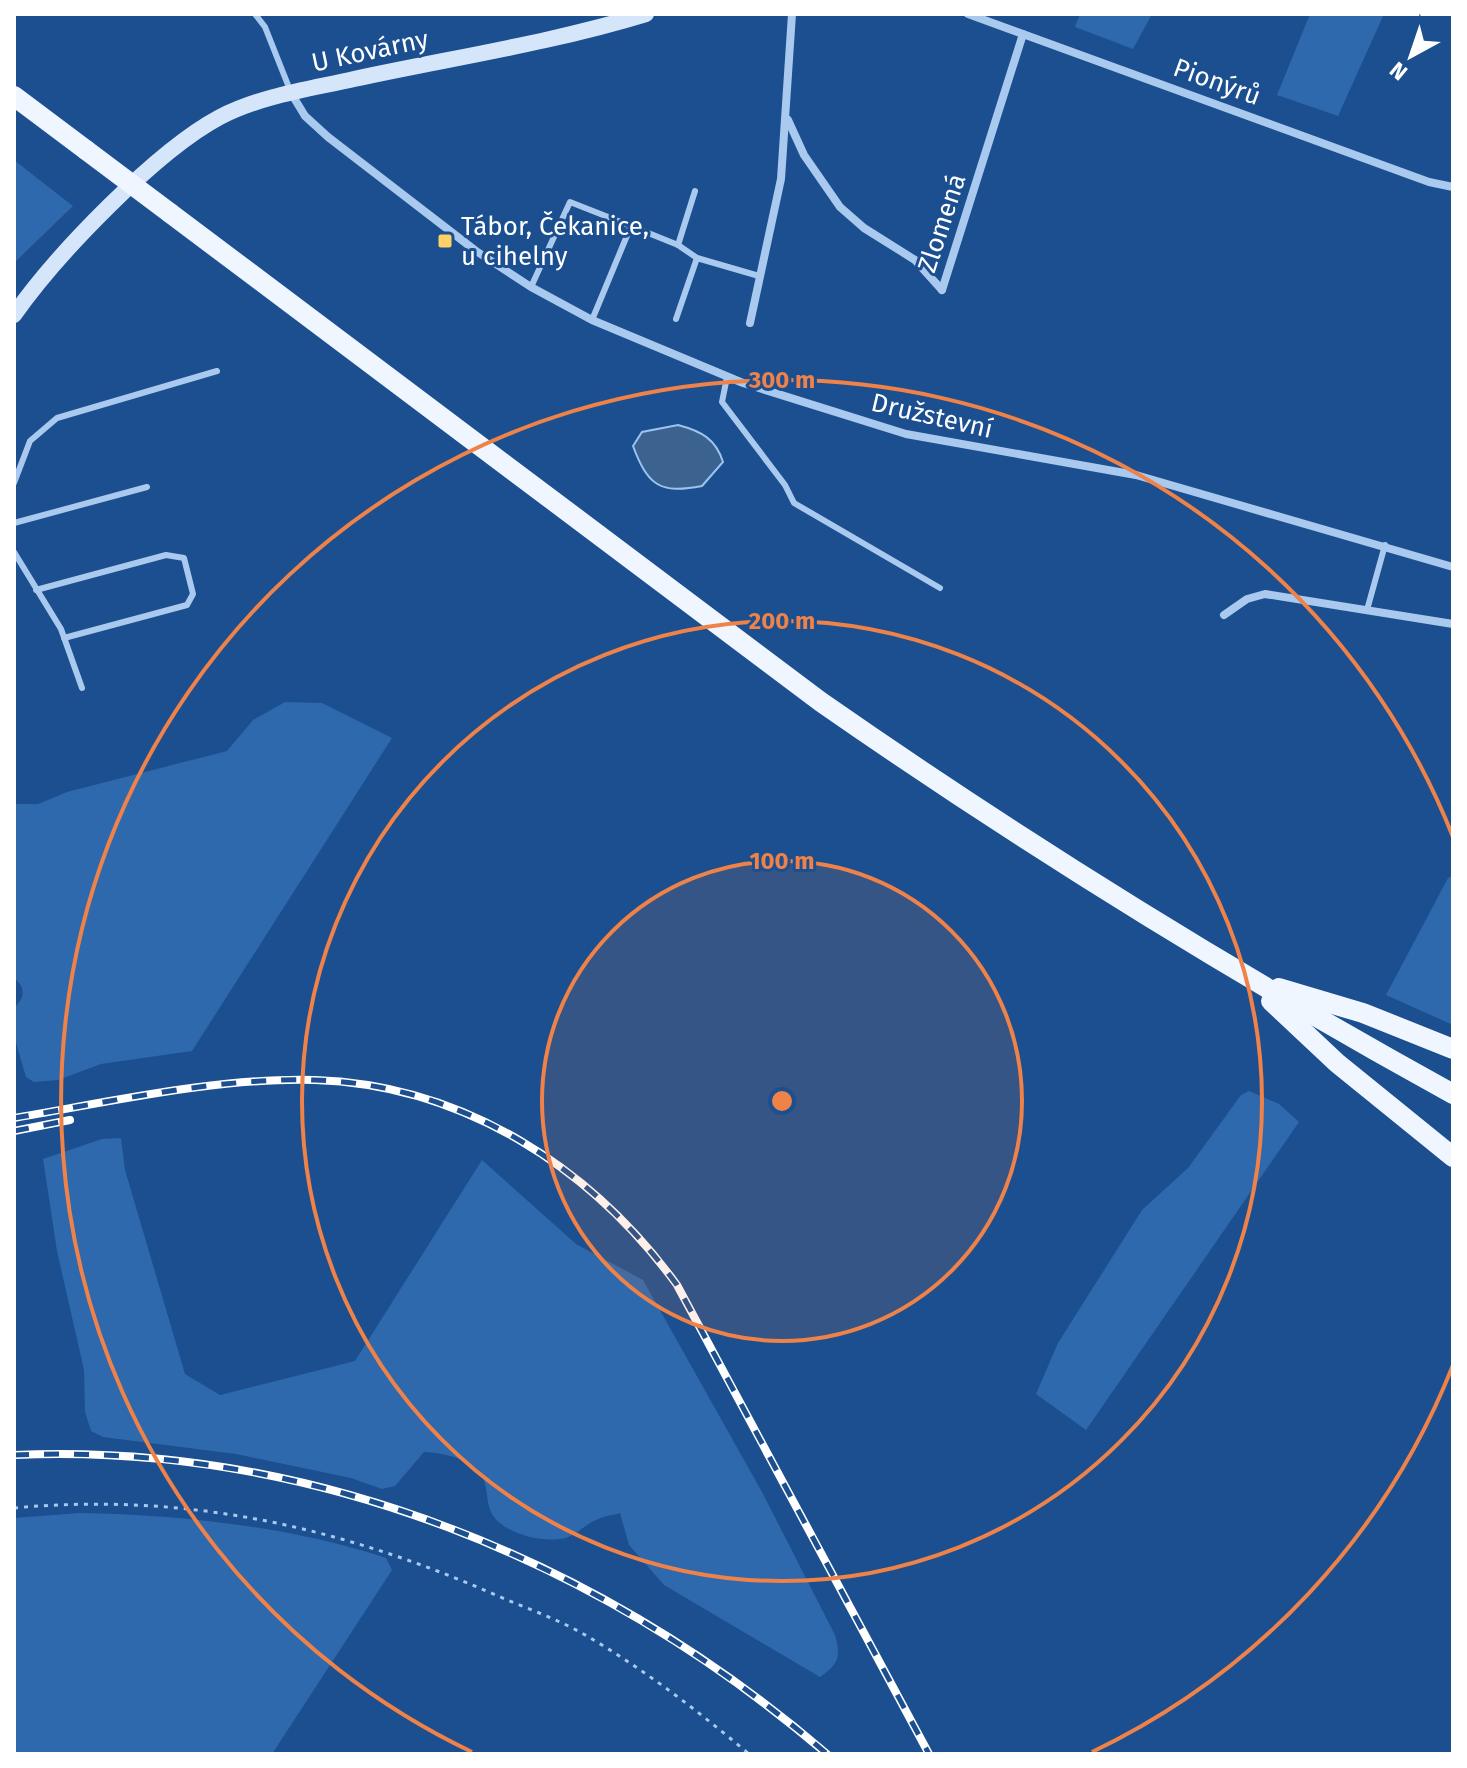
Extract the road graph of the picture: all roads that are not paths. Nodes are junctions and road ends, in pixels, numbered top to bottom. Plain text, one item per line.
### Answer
1 (255, 14) edge
2 (646, 14) edge
3 (792, 14) edge
4 (968, 14) edge
5 (1023, 34) junction
6 (291, 93) junction
7 (14, 96) edge
8 (786, 117) junction
9 (1453, 187) edge
10 (695, 191) dead end
11 (631, 226) junction
12 (678, 245) junction
13 (697, 258) junction
14 (759, 276) junction
15 (531, 287) junction
16 (14, 315) edge
17 (676, 319) dead end
18 (592, 320) junction
19 (750, 323) dead end
20 (217, 371) dead end
21 (727, 377) junction
22 (14, 483) edge
23 (147, 487) dead end
24 (14, 523) edge
25 (1385, 545) junction
26 (14, 552) edge
27 (1453, 567) edge
28 (940, 588) dead end
29 (36, 590) junction
30 (1367, 610) junction
31 (1224, 615) dead end
32 (1453, 624) edge
33 (64, 638) junction
34 (82, 688) dead end
35 (1247, 978) junction
36 (1453, 1049) edge
37 (1453, 1094) edge
38 (1453, 1157) edge

1 - 6 lane
2 - 6 street, U Kovárny
3 - 8 street, Zlomená
4 - 5 street, Pionýrů
5 - 8 street, Zlomená
5 - 9 street, Pionýrů
6 - 15 street, Družstevní
6 - 16 street, U Kovárny
7 - 35 main road, bridge
8 - 14 street, Zlomená
10 - 12 lane
11 - 12 lane
11 - 15 lane
11 - 18 lane
12 - 13 lane
13 - 14 lane
13 - 17 lane
14 - 19 street, Zlomená
15 - 18 street, Družstevní
18 - 21 street, Družstevní
20 - 22 lane
21 - 25 street, Družstevní
21 - 28 lane
23 - 24 lane
25 - 27 street, Družstevní
25 - 30 lane
26 - 29 lane
29 - 33 lane
29 - 33 lane
30 - 31 street
30 - 32 street
33 - 34 lane
35 - 36 main road
35 - 37 main road
35 - 38 main road

